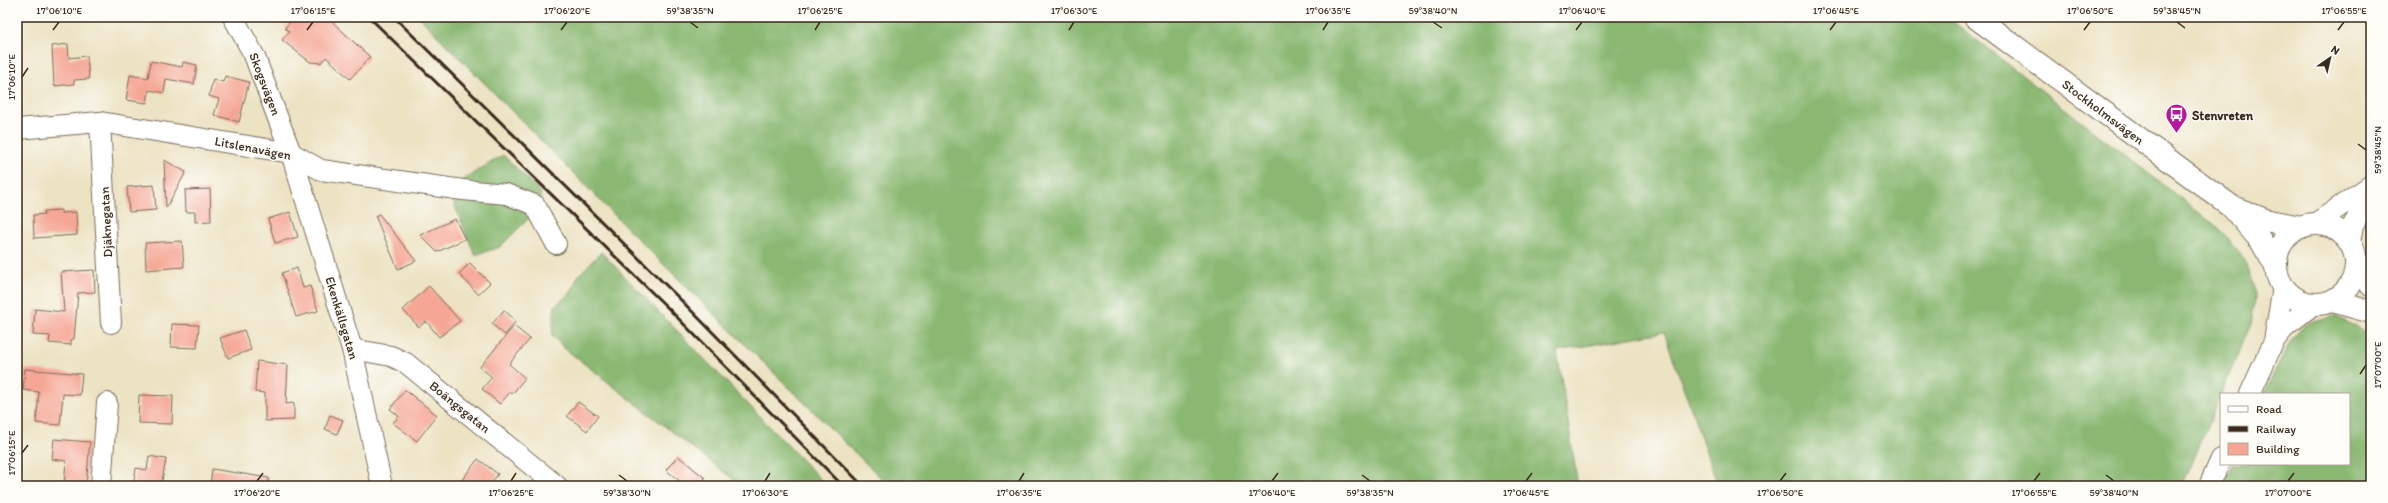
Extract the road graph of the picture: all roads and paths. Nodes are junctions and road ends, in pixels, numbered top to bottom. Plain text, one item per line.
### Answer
1 (233, 17) edge
2 (1975, 17) edge
3 (100, 122) junction
4 (17, 129) edge
5 (291, 153) junction
6 (2371, 185) edge
7 (2371, 194) edge
8 (2231, 206) junction
9 (2309, 225) junction
10 (556, 244) dead end
11 (2353, 251) junction
12 (2276, 267) junction
13 (2371, 284) edge
14 (2283, 287) junction
15 (2323, 303) junction
16 (2371, 312) edge
17 (111, 323) dead end
18 (2274, 341) junction
19 (352, 349) junction
20 (2250, 393) edge
21 (107, 403) dead end
22 (2220, 461) edge
23 (101, 486) edge
24 (382, 486) edge
25 (557, 486) edge
26 (2209, 486) edge

1 - 5 street, Skogsvägen
2 - 8 main road, Stockholmsvägen
3 - 4 street, Litslenavägen
3 - 5 street, Litslenavägen
3 - 17 street, Djäknegatan
5 - 10 street, Litslenavägen
5 - 19 street, Ekenkällsgatan
6 - 9 street
7 - 11 street
8 - 9 main road, Stockholmsvägen
8 - 12 main road, Stockholmsvägen
9 - 11 main road
9 - 12 main road
11 - 13 main road
11 - 15 main road
12 - 14 main road
14 - 15 main road
14 - 18 street
15 - 16 main road
15 - 18 street
18 - 20 street
19 - 24 street, Ekenkällsgatan
19 - 25 street, Boängsgatan
21 - 23 street
22 - 26 street

